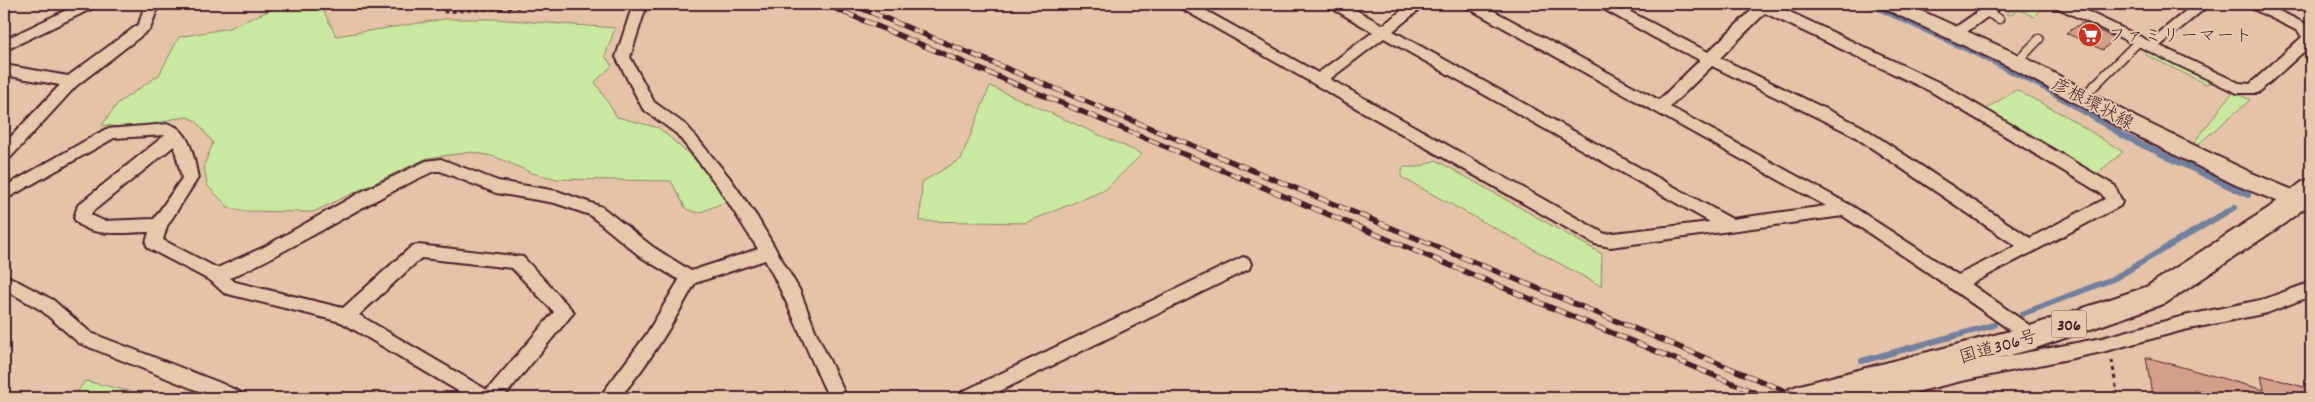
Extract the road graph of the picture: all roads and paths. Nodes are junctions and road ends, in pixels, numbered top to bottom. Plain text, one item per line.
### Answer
1 (90, 4) edge
2 (152, 4) edge
3 (440, 4) edge
4 (571, 4) edge
5 (640, 4) edge
6 (1184, 4) edge
7 (1335, 4) edge
8 (1419, 4) edge
9 (1471, 4) edge
10 (1604, 4) edge
11 (1890, 4) edge
12 (1998, 4) edge
13 (2061, 4) edge
14 (2203, 4) edge
15 (2254, 4) edge
16 (1762, 5) edge
17 (1986, 12) junction
18 (1999, 19) dead end
19 (1383, 31) junction
20 (1955, 34) junction
21 (2039, 39) dead end
22 (2144, 44) junction
23 (4, 46) edge
24 (1709, 60) junction
25 (2017, 62) junction
26 (4, 70) edge
27 (1319, 80) junction
28 (71, 82) junction
29 (2083, 97) junction
30 (1660, 106) junction
31 (176, 136) junction
32 (4, 154) edge
33 (4, 194) edge
34 (2306, 199) edge
35 (1846, 210) junction
36 (159, 225) junction
37 (1730, 225) junction
38 (2030, 247) junction
39 (769, 252) junction
40 (1243, 264) dead end
41 (217, 276) junction
42 (689, 278) junction
43 (4, 281) edge
44 (1957, 284) junction
45 (2311, 289) edge
46 (346, 316) junction
47 (2033, 337) junction
48 (2104, 344) junction
49 (233, 398) edge
50 (485, 398) edge
51 (492, 398) edge
52 (608, 398) edge
53 (838, 398) edge
54 (969, 398) edge
55 (1800, 398) edge
56 (1862, 398) edge
57 (2112, 398) edge

1 - 23 street
2 - 28 street
3 - 4 path
5 - 39 street
6 - 27 street
7 - 19 street
8 - 19 street
9 - 30 street
10 - 24 street
11 - 20 main road, 彦根環状線
12 - 17 street
13 - 22 street
14 - 22 street
15 - 22 street
16 - 24 street
16 - 38 street
17 - 18 lane
17 - 20 street
19 - 27 street
19 - 37 street
20 - 25 main road, 彦根環状線
21 - 25 lane
22 - 29 lane
24 - 30 street
24 - 38 street
25 - 29 main road, 彦根環状線
26 - 28 street
27 - 37 street
28 - 32 street
29 - 34 main road, 彦根環状線
30 - 35 street
31 - 33 street
31 - 36 street
31 - 36 street
34 - 47 highway, 国道306号 / 306
35 - 37 street
35 - 44 street
36 - 41 street
38 - 44 street
39 - 42 street
39 - 53 street
40 - 54 street
41 - 42 street
41 - 46 street
42 - 52 street
43 - 49 street
44 - 47 street
45 - 48 street
46 - 50 street
46 - 51 street
47 - 55 highway, 国道306号 / 306
48 - 56 street
48 - 57 path

